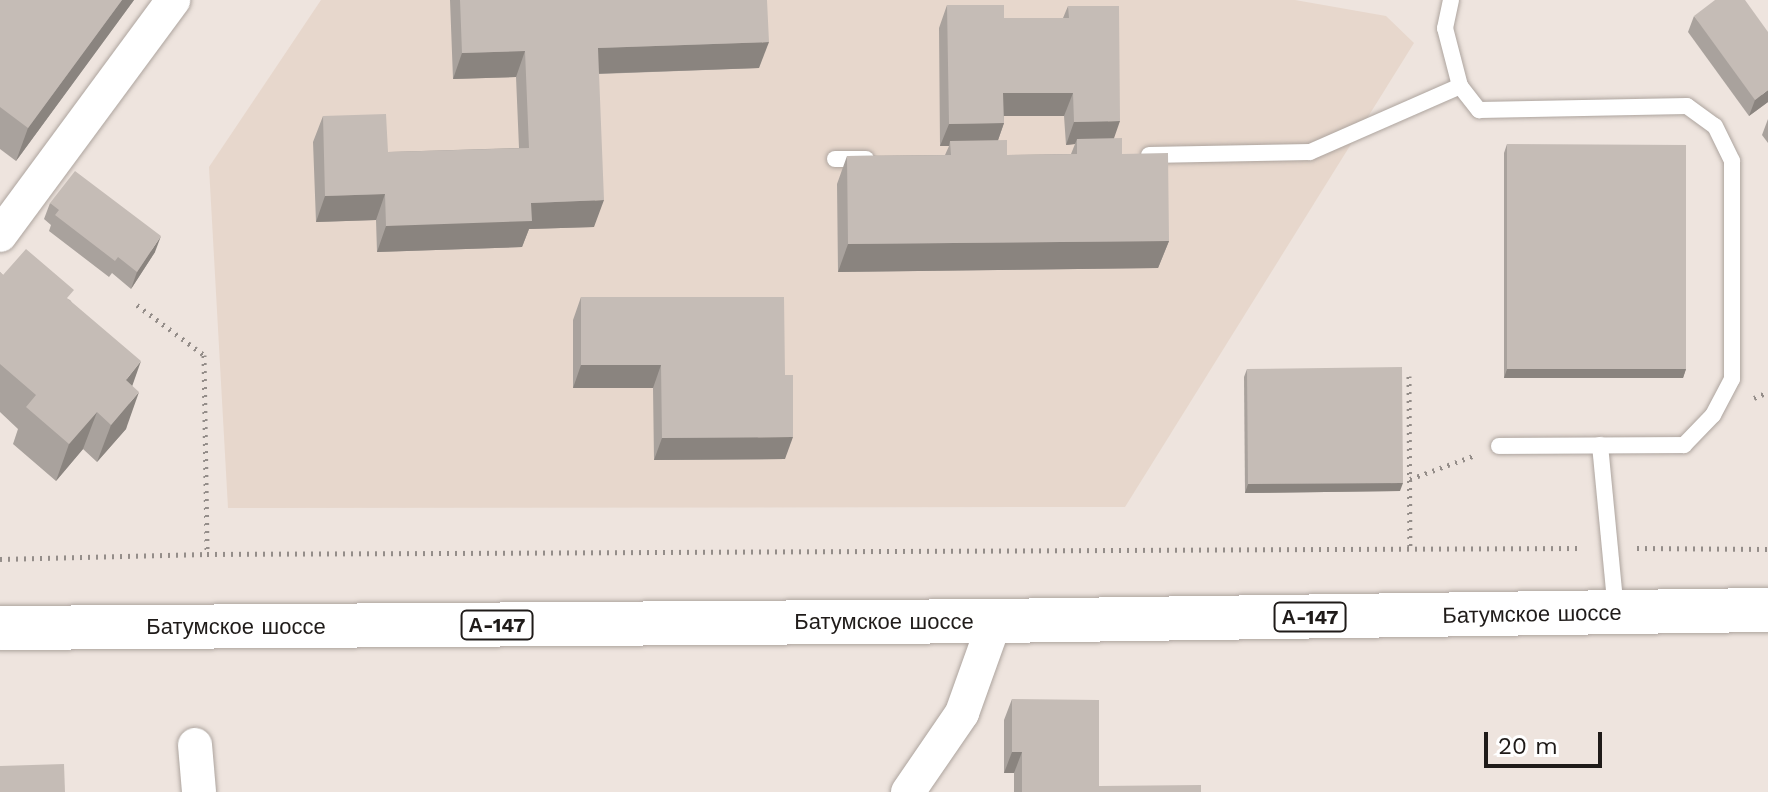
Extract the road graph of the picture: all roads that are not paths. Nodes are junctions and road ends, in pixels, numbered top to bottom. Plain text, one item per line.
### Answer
1 (173, 0) edge
2 (1451, 0) edge
3 (1460, 86) junction
4 (1136, 155) edge
5 (835, 159) dead end
6 (883, 159) edge
7 (0, 235) edge
8 (1600, 445) junction
9 (1499, 446) road end
10 (1768, 610) edge
11 (1617, 613) junction
12 (995, 621) junction
13 (0, 628) edge
14 (195, 745) dead end
15 (199, 792) edge
16 (908, 792) edge

1 - 7 street
2 - 3 lane
3 - 4 lane
3 - 8 lane
5 - 6 lane
8 - 9 lane
8 - 11 lane
10 - 11 highway, Батумское шоссе / А-147
11 - 12 highway, Батумское шоссе / А-147
12 - 13 highway, Батумское шоссе / А-147
12 - 16 street
14 - 15 street

